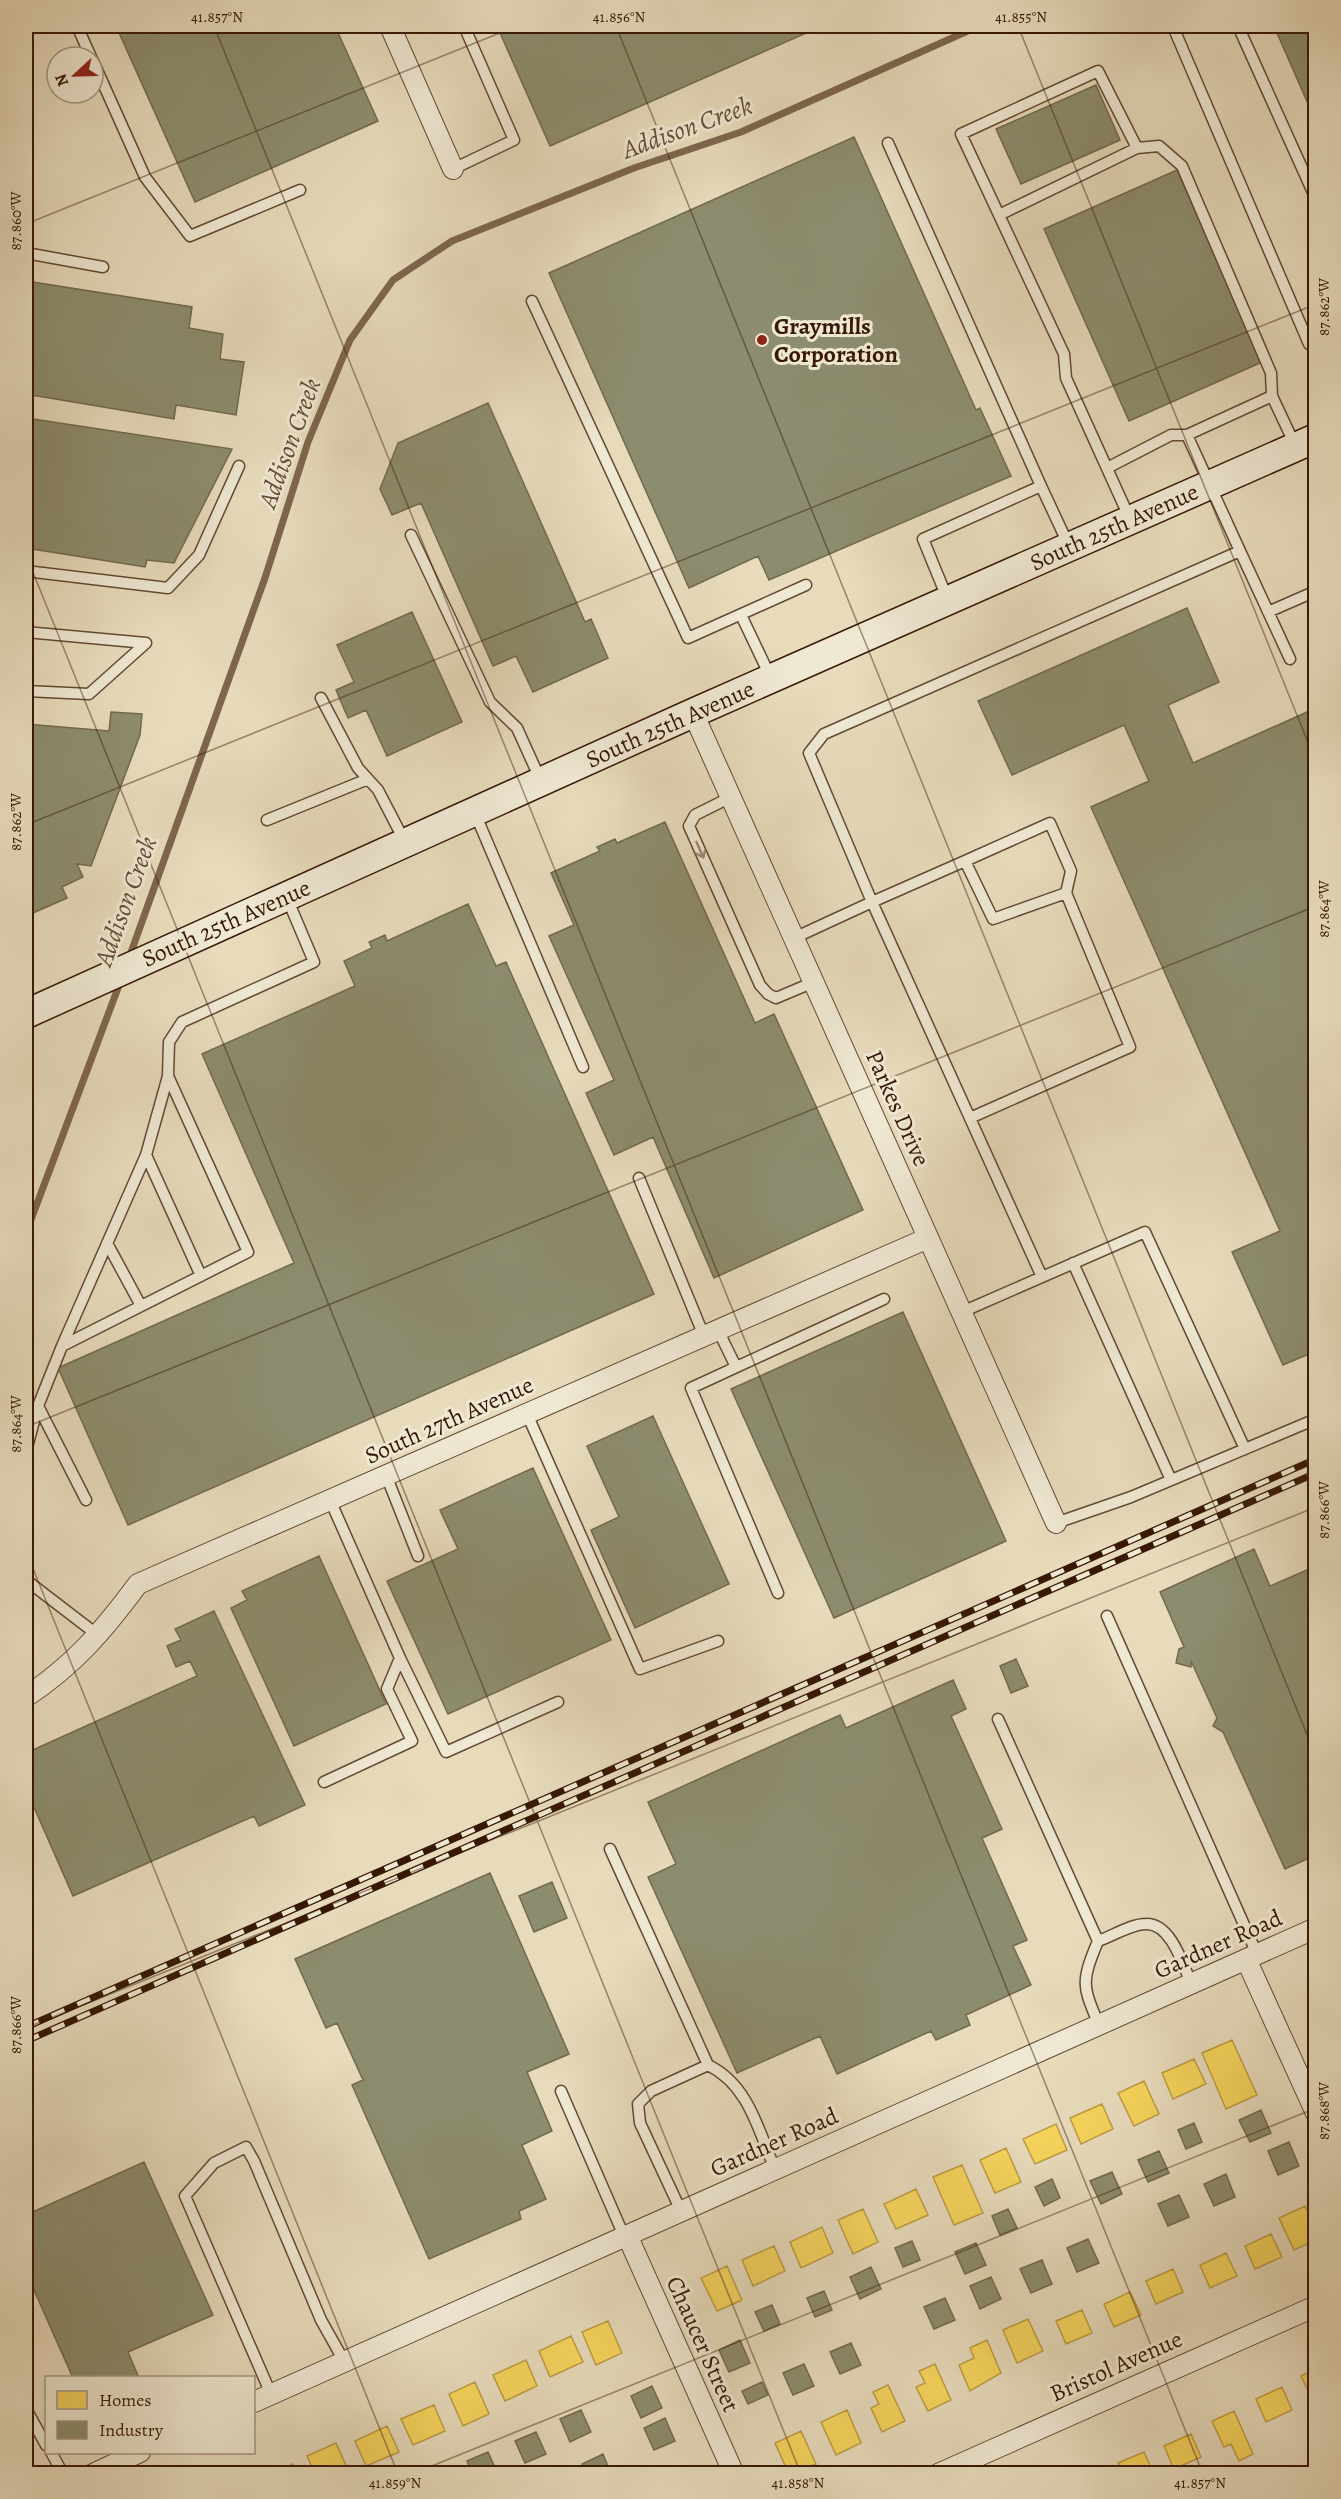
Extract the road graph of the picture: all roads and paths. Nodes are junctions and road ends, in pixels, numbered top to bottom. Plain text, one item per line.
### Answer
1 (77, 26) edge
2 (390, 26) edge
3 (464, 26) edge
4 (1180, 26) edge
5 (1238, 26) edge
6 (86, 45) edge
7 (105, 88) edge
8 (888, 143) dead end
9 (1137, 148) junction
10 (453, 169) joint
11 (300, 190) dead end
12 (1316, 199) edge
13 (999, 215) junction
14 (26, 253) edge
15 (103, 267) dead end
16 (532, 301) dead end
17 (1316, 341) edge
18 (1272, 396) junction
19 (1187, 435) junction
20 (1305, 442) edge
21 (239, 466) dead end
22 (1107, 468) junction
23 (1211, 484) junction
24 (1041, 486) junction
25 (1130, 519) junction
26 (411, 536) dead end
27 (1069, 547) junction
28 (1240, 551) junction
29 (26, 571) edge
30 (806, 585) dead end
31 (1316, 591) edge
32 (948, 600) junction
33 (1268, 612) junction
34 (741, 615) junction
35 (26, 632) edge
36 (1290, 658) dead end
37 (771, 679) junction
38 (26, 691) edge
39 (321, 698) dead end
40 (693, 713) junction
41 (368, 779) junction
42 (541, 781) junction
43 (731, 797) junction
44 (474, 811) junction
45 (267, 820) dead end
46 (405, 842) junction
47 (965, 861) junction
48 (1066, 892) junction
49 (286, 895) junction
50 (872, 902) junction
51 (794, 938) junction
52 (814, 982) junction
53 (26, 1014) edge
54 (583, 1067) dead end
55 (168, 1076) junction
56 (970, 1118) junction
57 (146, 1155) junction
58 (639, 1178) dead end
59 (928, 1238) junction
60 (107, 1243) junction
61 (1073, 1263) junction
62 (201, 1276) junction
63 (1042, 1277) junction
64 (884, 1299) dead end
65 (141, 1306) junction
66 (962, 1312) junction
67 (711, 1333) junction
68 (62, 1346) junction
69 (736, 1367) junction
70 (38, 1406) junction
71 (527, 1414) junction
72 (1316, 1419) edge
73 (1245, 1449) junction
74 (26, 1451) edge
75 (386, 1476) junction
76 (1171, 1480) junction
77 (86, 1500) dead end
78 (330, 1500) junction
79 (1056, 1523) joint
80 (418, 1556) dead end
81 (26, 1580) edge
82 (778, 1593) dead end
83 (1107, 1616) dead end
84 (99, 1636) junction
85 (718, 1641) dead end
86 (400, 1658) junction
87 (26, 1697) edge
88 (558, 1702) dead end
89 (998, 1719) dead end
90 (324, 1782) dead end
91 (610, 1849) dead end
92 (1316, 1928) edge
93 (1098, 1941) junction
94 (1251, 1957) junction
95 (1191, 1983) junction
96 (1099, 2025) junction
97 (708, 2065) junction
98 (561, 2091) dead end
99 (1316, 2113) edge
100 (775, 2169) junction
101 (681, 2211) junction
102 (625, 2236) junction
103 (1316, 2306) edge
104 (344, 2361) junction
105 (254, 2376) edge
106 (255, 2380) edge
107 (262, 2398) edge
108 (26, 2409) edge
109 (45, 2443) edge
110 (52, 2454) edge
111 (136, 2454) edge
112 (63, 2474) edge
113 (93, 2474) edge
114 (734, 2474) edge
115 (938, 2474) edge

1 - 6 lane
2 - 10 street
3 - 10 lane
4 - 17 lane
5 - 12 lane
7 - 11 lane
8 - 24 lane
9 - 13 lane
9 - 13 lane
9 - 18 lane
13 - 22 lane
14 - 15 lane
16 - 34 lane
18 - 19 lane
18 - 20 lane
19 - 22 lane
19 - 23 lane
20 - 23 main road, South 25th Avenue
21 - 29 lane
22 - 25 lane
23 - 25 main road, South 25th Avenue
23 - 28 lane
24 - 27 lane
24 - 32 lane
25 - 27 main road, South 25th Avenue
26 - 42 lane
27 - 32 main road, South 25th Avenue
28 - 33 lane
28 - 50 lane
30 - 34 lane
31 - 33 lane
32 - 37 main road, South 25th Avenue
33 - 36 lane
34 - 37 lane
35 - 38 lane
37 - 40 main road, South 25th Avenue
39 - 41 lane
40 - 42 main road, South 25th Avenue
40 - 43 street, Parkes Drive
41 - 45 lane
41 - 46 lane
42 - 44 main road, South 25th Avenue
43 - 51 street, Parkes Drive
43 -> 52 lane
44 - 46 main road, South 25th Avenue
44 - 54 lane
46 - 49 main road, South 25th Avenue
47 - 48 lane
47 - 48 lane
47 - 50 lane
48 - 56 lane
49 - 53 main road, South 25th Avenue
49 - 55 lane
50 - 51 lane
50 - 56 lane
51 - 52 street, Parkes Drive
52 - 59 street, Parkes Drive
55 - 57 lane
55 - 62 lane
56 - 63 lane
57 - 60 lane
57 - 62 lane
58 - 67 lane
59 - 66 street, Parkes Drive
59 - 67 street, South 27th Avenue
60 - 65 lane
60 - 68 lane
61 - 63 lane
61 - 73 lane
61 - 76 lane
62 - 65 lane
63 - 66 lane
64 - 69 lane
65 - 68 lane
66 - 79 street, Parkes Drive
67 - 69 lane
67 - 71 street, South 27th Avenue
68 - 70 lane
69 - 82 lane
70 - 74 lane
70 - 77 lane
71 - 75 street, South 27th Avenue
71 - 85 lane
72 - 73 lane
73 - 76 lane
75 - 78 street, South 27th Avenue
75 - 80 lane
76 - 79 lane
78 - 84 street, South 27th Avenue
78 - 86 lane
81 - 84 lane
83 - 94 lane
84 - 87 street, South 27th Avenue
86 - 88 lane
86 - 90 lane
89 - 93 lane
91 - 97 lane
92 - 94 street, Gardner Road
93 - 95 lane
93 - 96 lane
94 - 95 street, Gardner Road
94 - 99 street
95 - 96 street, Gardner Road
96 - 100 street, Gardner Road
97 - 100 lane
97 - 101 lane
98 - 102 lane
100 - 101 street, Gardner Road
101 - 102 street, Gardner Road
102 - 104 street, Gardner Road
102 - 114 street, Chaucer Street
103 - 115 street, Bristol Avenue
104 - 105 lane
104 - 107 street, Gardner Road
106 - 107 lane
108 - 109 lane
110 - 112 lane
111 - 113 street

